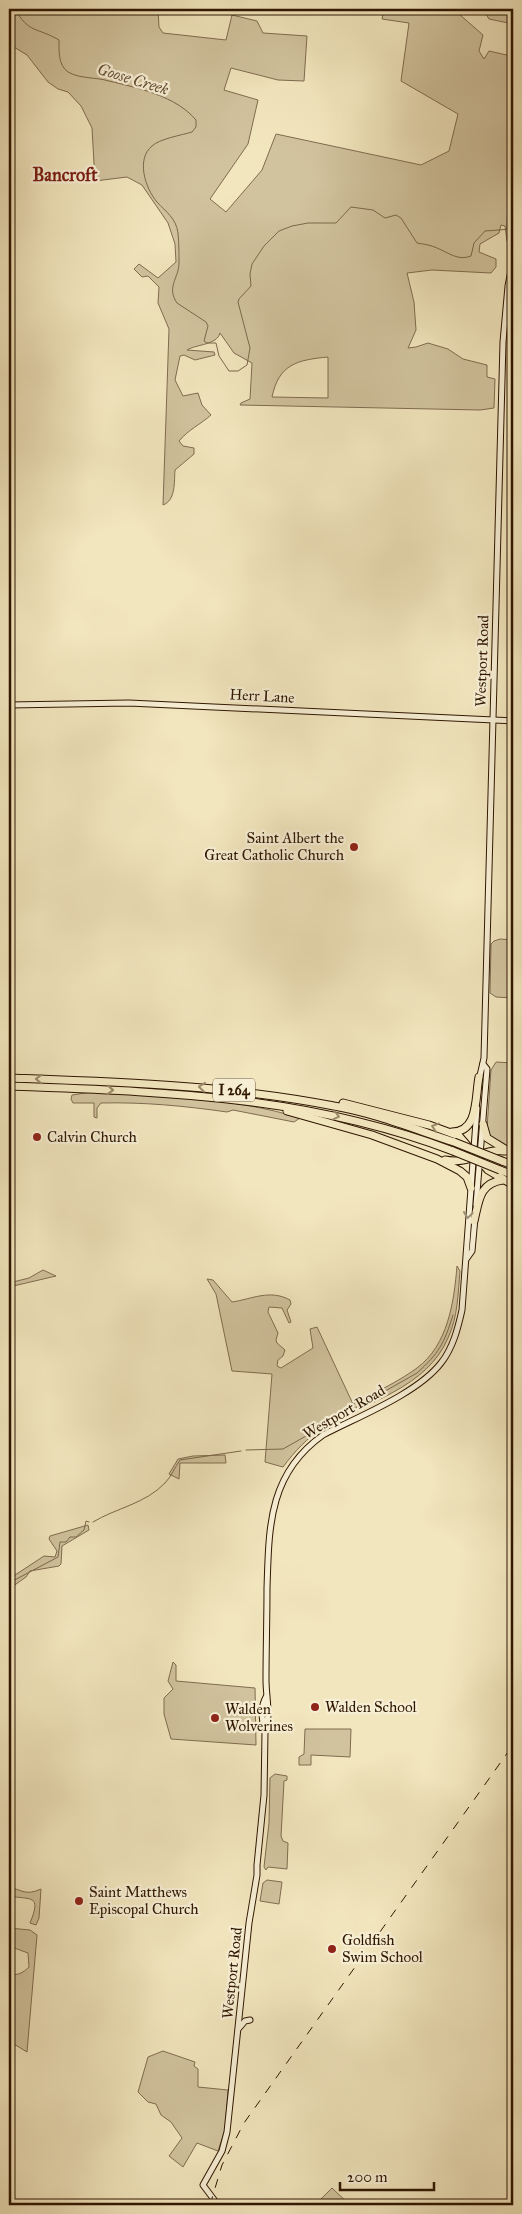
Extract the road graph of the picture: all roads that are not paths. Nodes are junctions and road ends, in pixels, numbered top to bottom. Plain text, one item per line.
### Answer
1 (513, 260) edge
2 (9, 705) edge
3 (492, 719) junction
4 (513, 721) edge
5 (483, 1064) junction
6 (479, 1077) junction
7 (9, 1078) edge
8 (9, 1086) edge
9 (270, 1095) junction
10 (253, 1101) junction
11 (483, 1124) junction
12 (451, 1132) junction
13 (505, 1151) junction
14 (513, 1154) edge
15 (477, 1157) junction
16 (437, 1159) junction
17 (513, 1165) edge
18 (513, 1175) edge
19 (503, 1180) junction
20 (513, 1185) edge
21 (471, 1188) junction
22 (474, 1221) junction
23 (467, 1258) junction
24 (250, 2020) dead end
25 (239, 2028) junction
26 (218, 2205) edge

1 - 3 main road, Westport Road
2 - 3 main road, Herr Lane
3 - 4 main road, Herr Lane
3 - 5 main road, Westport Road
5 - 6 main road, Westport Road
5 - 11 main road, Westport Road
6 - 12 highway
6 - 15 main road, Westport Road
9 -> 7 highway, I 264
8 -> 10 highway, I 264
12 -> 9 highway
9 - 17 highway, I 264, bridge
10 - 16 highway
10 -> 18 highway, I 264, bridge
11 - 13 highway
11 - 15 main road, Westport Road
12 - 15 highway
13 - 14 highway
13 - 15 highway
15 - 16 highway
15 - 19 highway
15 - 21 main road, Westport Road
15 - 22 main road, Westport Road
16 - 21 highway
19 - 20 highway
19 - 22 highway
21 -> 23 main road, Westport Road
22 - 23 main road, Westport Road
23 - 25 main road, Westport Road
24 - 25 main road
25 - 26 main road, Westport Road

